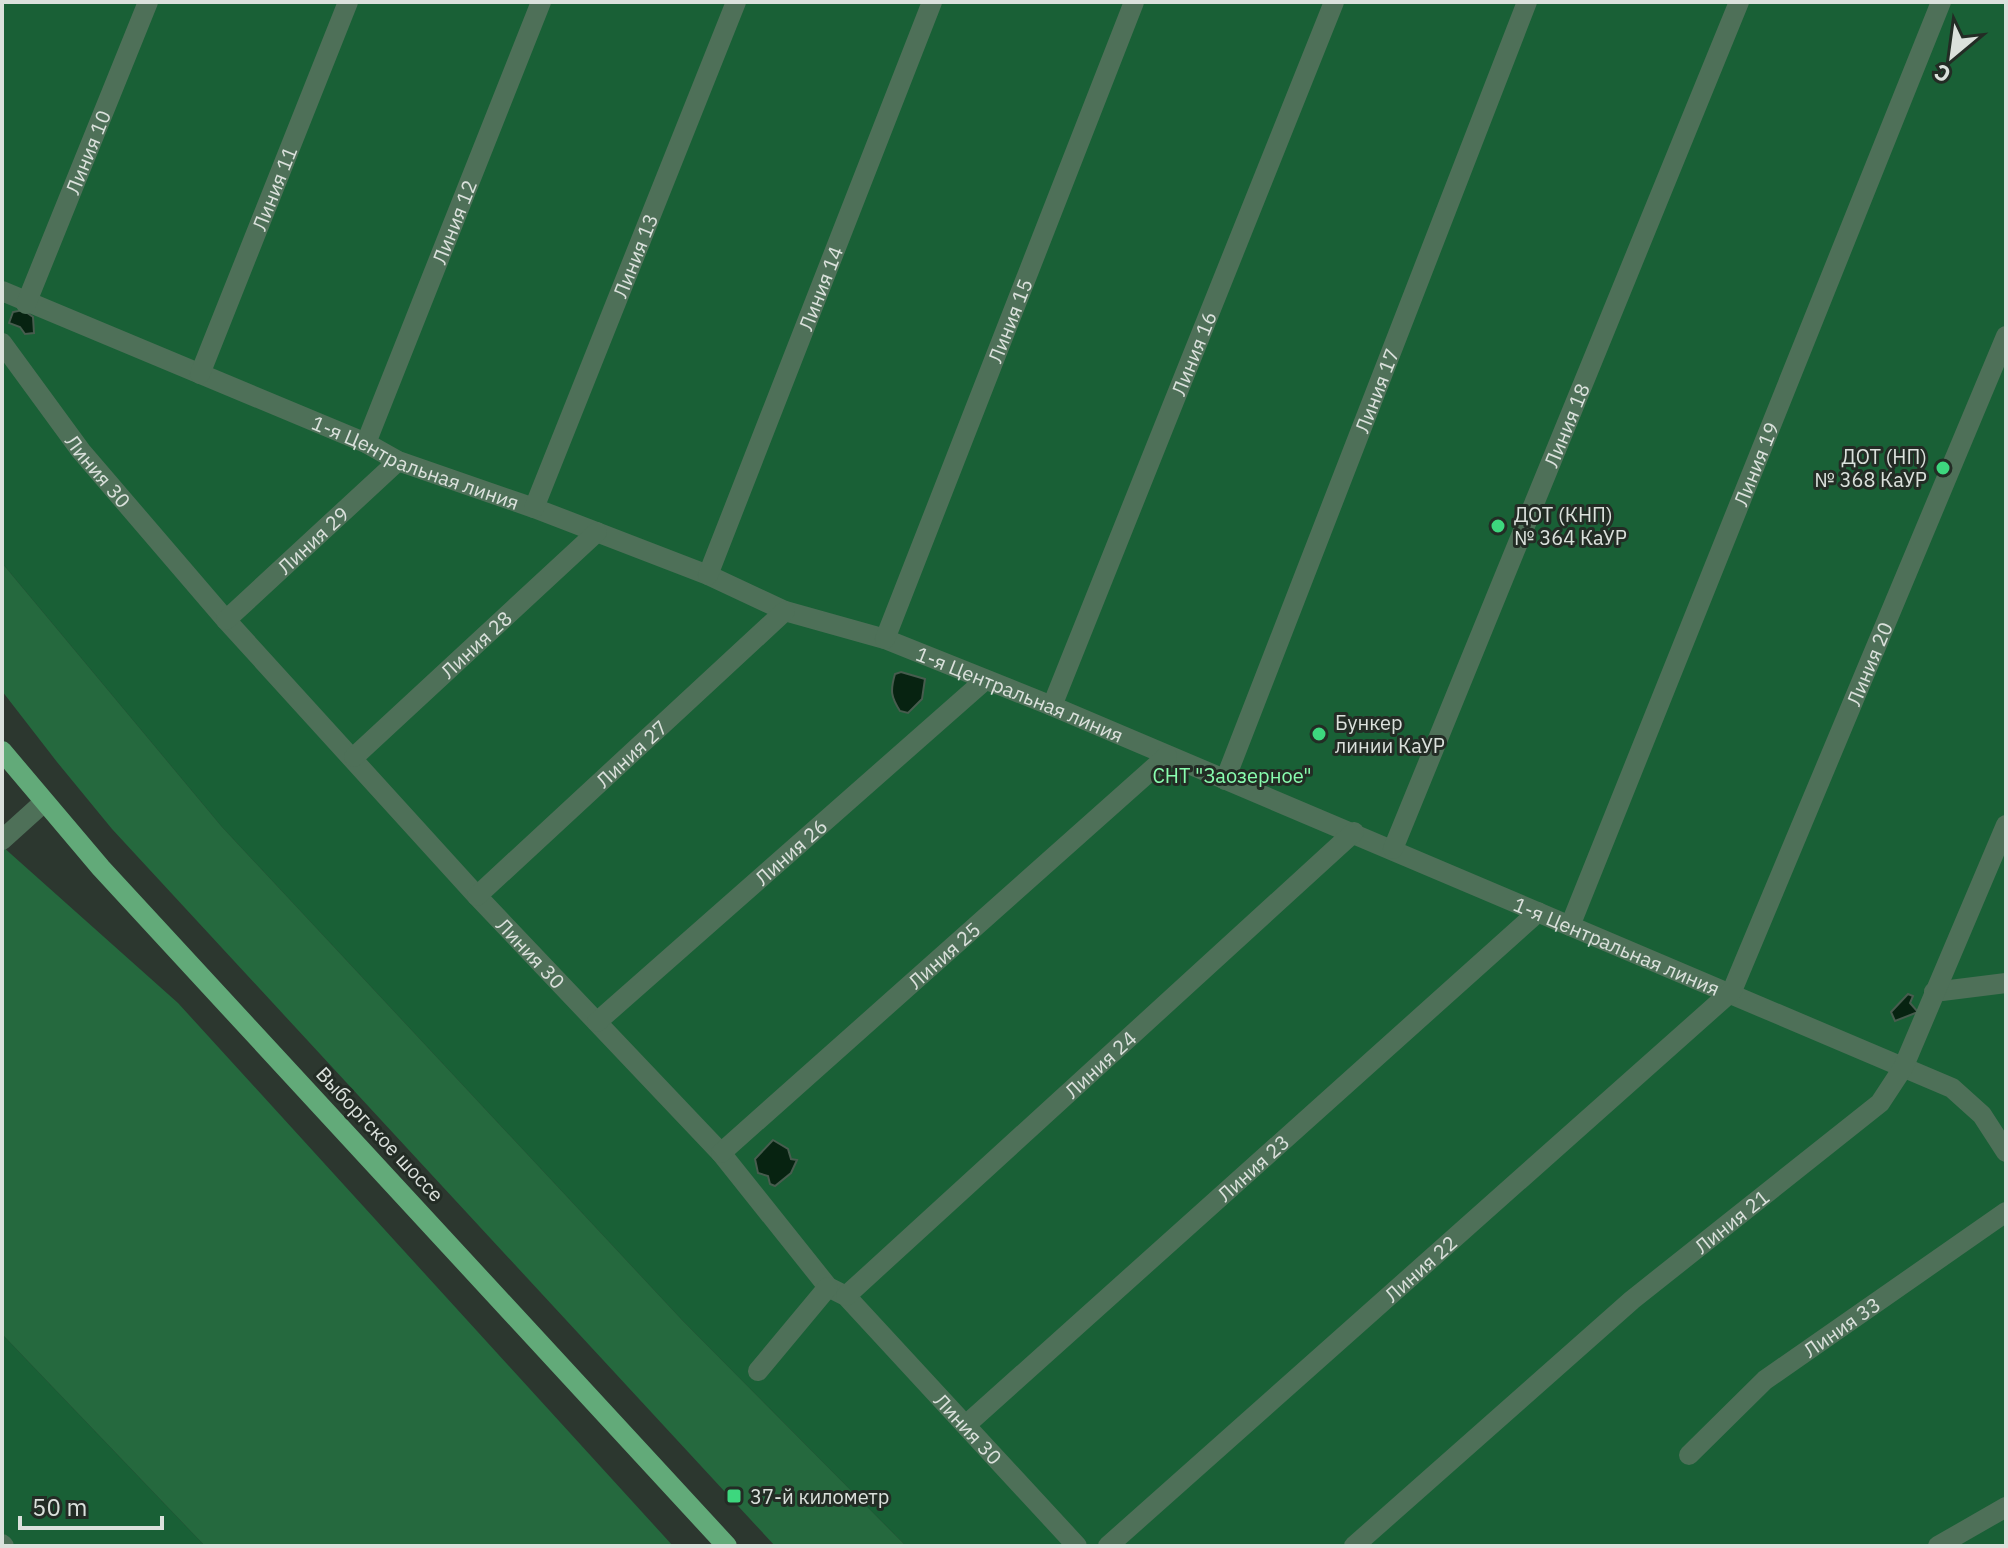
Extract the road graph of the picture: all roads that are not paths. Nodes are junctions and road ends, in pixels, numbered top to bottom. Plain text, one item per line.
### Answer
1 (148, 2) edge
2 (348, 2) edge
3 (541, 2) edge
4 (736, 2) edge
5 (932, 2) edge
6 (1134, 2) edge
7 (1334, 2) edge
8 (1527, 2) edge
9 (1739, 2) edge
10 (1941, 2) edge
11 (2, 291) edge
12 (26, 304) junction
13 (2006, 336) edge
14 (2, 343) edge
15 (200, 374) junction
16 (366, 443) junction
17 (398, 461) junction
18 (534, 508) junction
19 (597, 532) junction
20 (708, 575) junction
21 (785, 611) junction
22 (226, 620) junction
23 (885, 639) junction
24 (984, 681) junction
25 (1052, 706) junction
26 (2, 751) edge
27 (1167, 756) junction
28 (354, 757) junction
29 (1225, 780) junction
30 (43, 803) junction
31 (2006, 825) edge
32 (1354, 832) junction
33 (2, 840) edge
34 (1393, 849) junction
35 (477, 896) junction
36 (1538, 912) junction
37 (1570, 926) junction
38 (2006, 983) edge
39 (1732, 991) junction
40 (1934, 992) junction
41 (597, 1022) junction
42 (1903, 1068) junction
43 (2006, 1152) edge
44 (721, 1153) junction
45 (2006, 1212) edge
46 (837, 1292) junction
47 (758, 1371) dead end
48 (967, 1424) junction
49 (1689, 1455) dead end
50 (2006, 1507) edge
51 (727, 1546) edge
52 (1077, 1546) edge
53 (1108, 1546) edge
54 (1354, 1546) edge
55 (1938, 1546) edge

1 - 12 street, Линия 10
2 - 15 street, Линия 11
3 - 16 street, Линия 12
4 - 18 street, Линия 13
5 - 20 street, Линия 14
6 - 23 street, Линия 15
7 - 25 street, Линия 16
8 - 29 street, Линия 17
9 - 34 street, Линия 18
10 - 37 street, Линия 19
11 - 12 street, 1-я Центральная линия
12 - 15 street, 1-я Центральная линия
13 - 39 street, Линия 20
14 - 22 street, Линия 30
15 - 16 street, 1-я Центральная линия
16 - 17 street, 1-я Центральная линия
17 - 18 street, 1-я Центральная линия
17 - 22 street, Линия 29
18 - 19 street, 1-я Центральная линия
19 - 20 street, 1-я Центральная линия
19 - 28 street, Линия 28
20 - 21 street, 1-я Центральная линия
21 - 23 street, 1-я Центральная линия
21 - 35 street, Линия 27
22 - 28 street, Линия 30
23 - 24 street, 1-я Центральная линия
24 - 25 street, 1-я Центральная линия
24 - 41 street, Линия 26
25 - 27 street, 1-я Центральная линия
26 - 30 main road, Выборгское шоссе
27 - 29 street, 1-я Центральная линия
27 - 44 street, Линия 25
28 - 35 street, Линия 30
29 - 32 street, 1-я Центральная линия
30 - 33 street
30 - 51 main road, Выборгское шоссе
31 - 40 street, Линия 21
32 - 34 street, 1-я Центральная линия
32 - 46 street, Линия 24
34 - 36 street, 1-я Центральная линия
35 - 41 street, Линия 30
36 - 37 street, 1-я Центральная линия
36 - 48 street, Линия 23
37 - 39 street, 1-я Центральная линия
38 - 40 street
39 - 42 street, 1-я Центральная линия
39 - 53 street, Линия 22
40 - 42 street, Линия 21
41 - 44 street, Линия 30
42 - 43 street, 1-я Центральная линия
42 - 54 street, Линия 21
44 - 46 street, Линия 30
45 - 49 street, Линия 33
46 - 47 street, Линия 24
46 - 48 street, Линия 30
48 - 52 street, Линия 30
50 - 55 street

